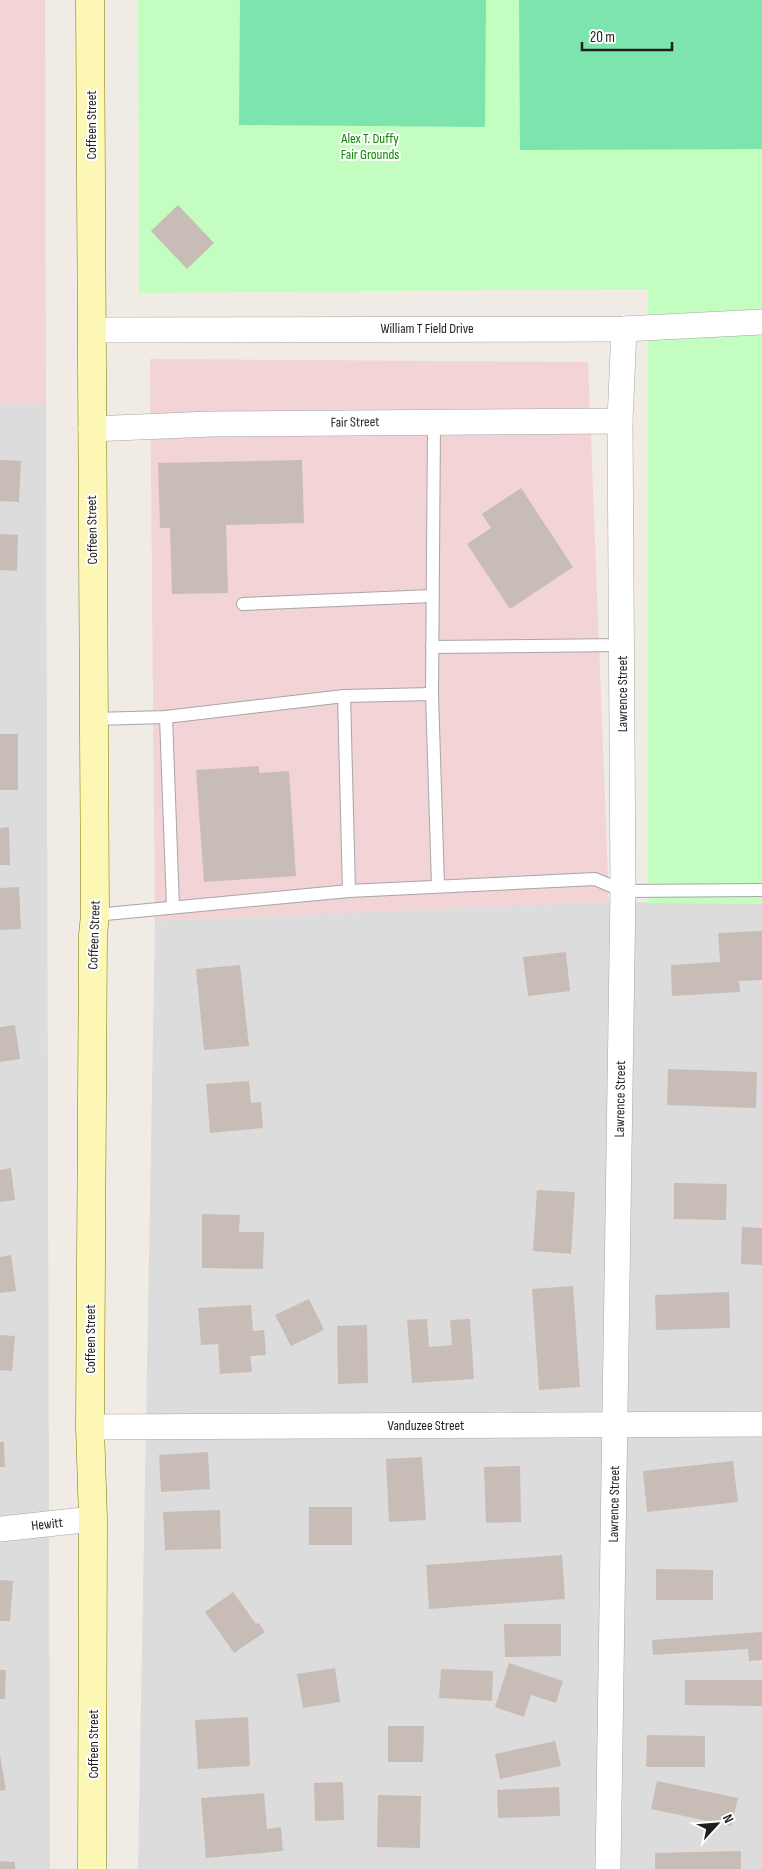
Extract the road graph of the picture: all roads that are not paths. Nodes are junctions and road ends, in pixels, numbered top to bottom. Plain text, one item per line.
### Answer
1 (90, 0) edge
2 (762, 322) edge
3 (624, 329) junction
4 (92, 330) junction
5 (434, 421) junction
6 (620, 421) junction
7 (91, 429) junction
8 (432, 596) junction
9 (243, 604) dead end
10 (622, 645) junction
11 (432, 647) junction
12 (432, 694) junction
13 (344, 696) junction
14 (166, 717) junction
15 (95, 719) junction
16 (438, 886) junction
17 (762, 890) edge
18 (349, 891) junction
19 (623, 891) junction
20 (173, 907) junction
21 (95, 915) junction
22 (616, 1424) junction
23 (762, 1424) edge
24 (90, 1427) junction
25 (93, 1519) junction
26 (0, 1529) edge
27 (92, 1869) edge
28 (608, 1869) edge

1 - 4 main road, Coffeen Street
2 - 3 street, William T Field Drive
3 - 4 street, William T Field Drive
3 - 6 street, Lawrence Street
4 - 7 main road, Coffeen Street
5 - 6 street, Fair Street
5 - 7 street, Fair Street
5 - 8 lane
6 - 10 street, Lawrence Street
7 - 15 main road, Coffeen Street
8 - 9 lane
8 - 11 lane
10 - 11 lane
10 - 19 street, Lawrence Street
11 - 12 lane
12 - 13 lane
12 - 16 lane
13 - 14 lane
13 - 18 lane
14 - 15 lane
14 - 20 lane
15 - 21 main road, Coffeen Street
16 - 18 lane
16 - 19 lane
17 - 19 lane
18 - 20 lane
19 - 22 street, Lawrence Street
20 - 21 lane
21 - 24 main road, Coffeen Street
22 - 23 street, Vanduzee Street
22 - 24 street, Vanduzee Street
22 - 28 street, Lawrence Street
24 - 25 main road, Coffeen Street
25 - 26 street, Hewitt
25 - 27 main road, Coffeen Street

